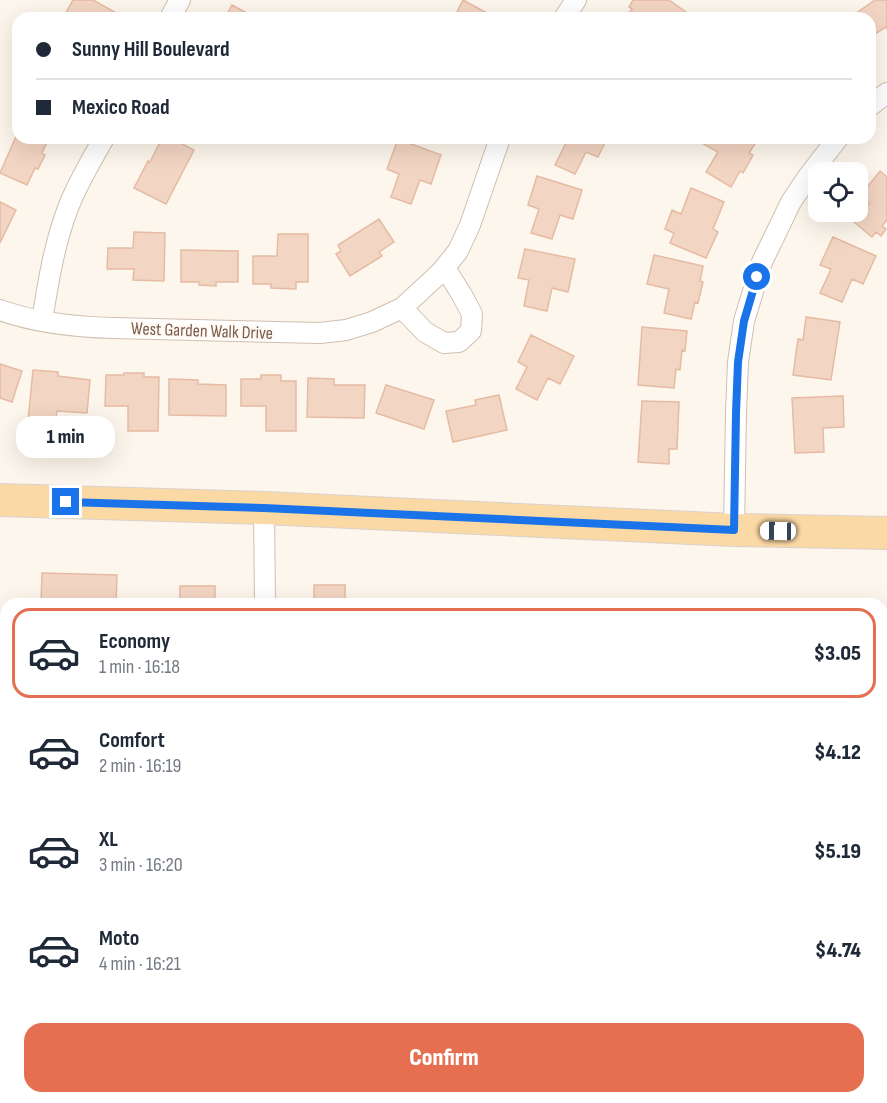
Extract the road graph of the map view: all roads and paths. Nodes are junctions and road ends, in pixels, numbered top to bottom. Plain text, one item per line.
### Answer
1 (101, 144) edge
2 (498, 144) edge
3 (833, 144) edge
4 (445, 268) junction
5 (402, 308) junction
6 (0, 310) edge
7 (42, 321) junction
8 (0, 500) edge
9 (264, 508) junction
10 (734, 530) junction
11 (887, 533) edge
12 (265, 598) edge

1 - 7 street
2 - 4 street, West Garden Walk Drive
3 - 10 street
4 - 5 street, West Garden Walk Drive
4 - 5 street
5 - 7 street, West Garden Walk Drive
6 - 7 street, West Garden Walk Drive
8 - 9 main road
9 - 10 main road
9 - 12 street
10 - 11 main road

